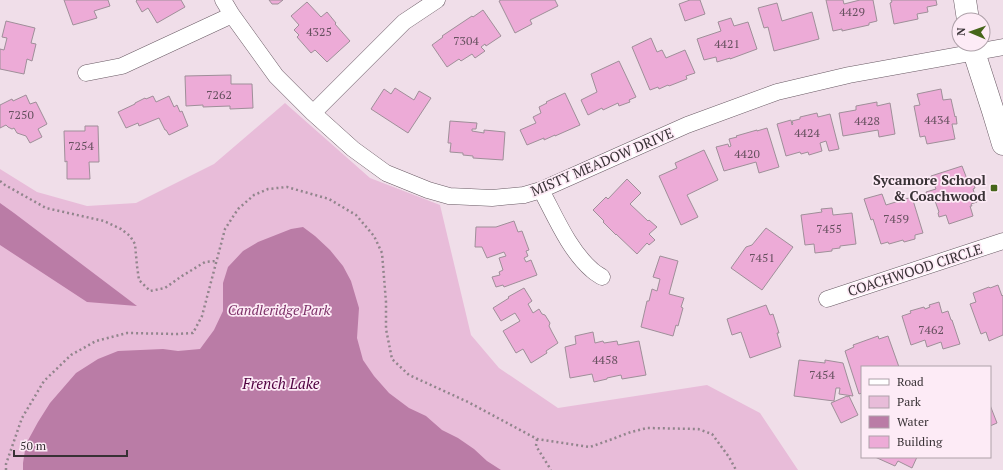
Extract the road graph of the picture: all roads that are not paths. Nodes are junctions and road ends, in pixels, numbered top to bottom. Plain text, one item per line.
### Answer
1 (222, 0) edge
2 (437, 0) edge
3 (965, 0) edge
4 (967, 12) edge
5 (232, 15) junction
6 (991, 47) edge
7 (1003, 47) edge
8 (955, 52) edge
9 (974, 52) edge
10 (86, 73) dead end
11 (313, 113) junction
12 (1003, 144) edge
13 (541, 190) junction
14 (1003, 241) edge
15 (602, 277) dead end
16 (827, 300) dead end

1 - 5 street, MISTY MEADOW DRIVE
2 - 11 street
3 - 4 main road
5 - 10 street
5 - 11 street, MISTY MEADOW DRIVE
6 - 7 street, MISTY MEADOW DRIVE
8 - 13 street, MISTY MEADOW DRIVE
9 - 12 main road
11 - 13 street, MISTY MEADOW DRIVE
13 - 15 street
14 - 16 street, COACHWOOD CIRCLE

